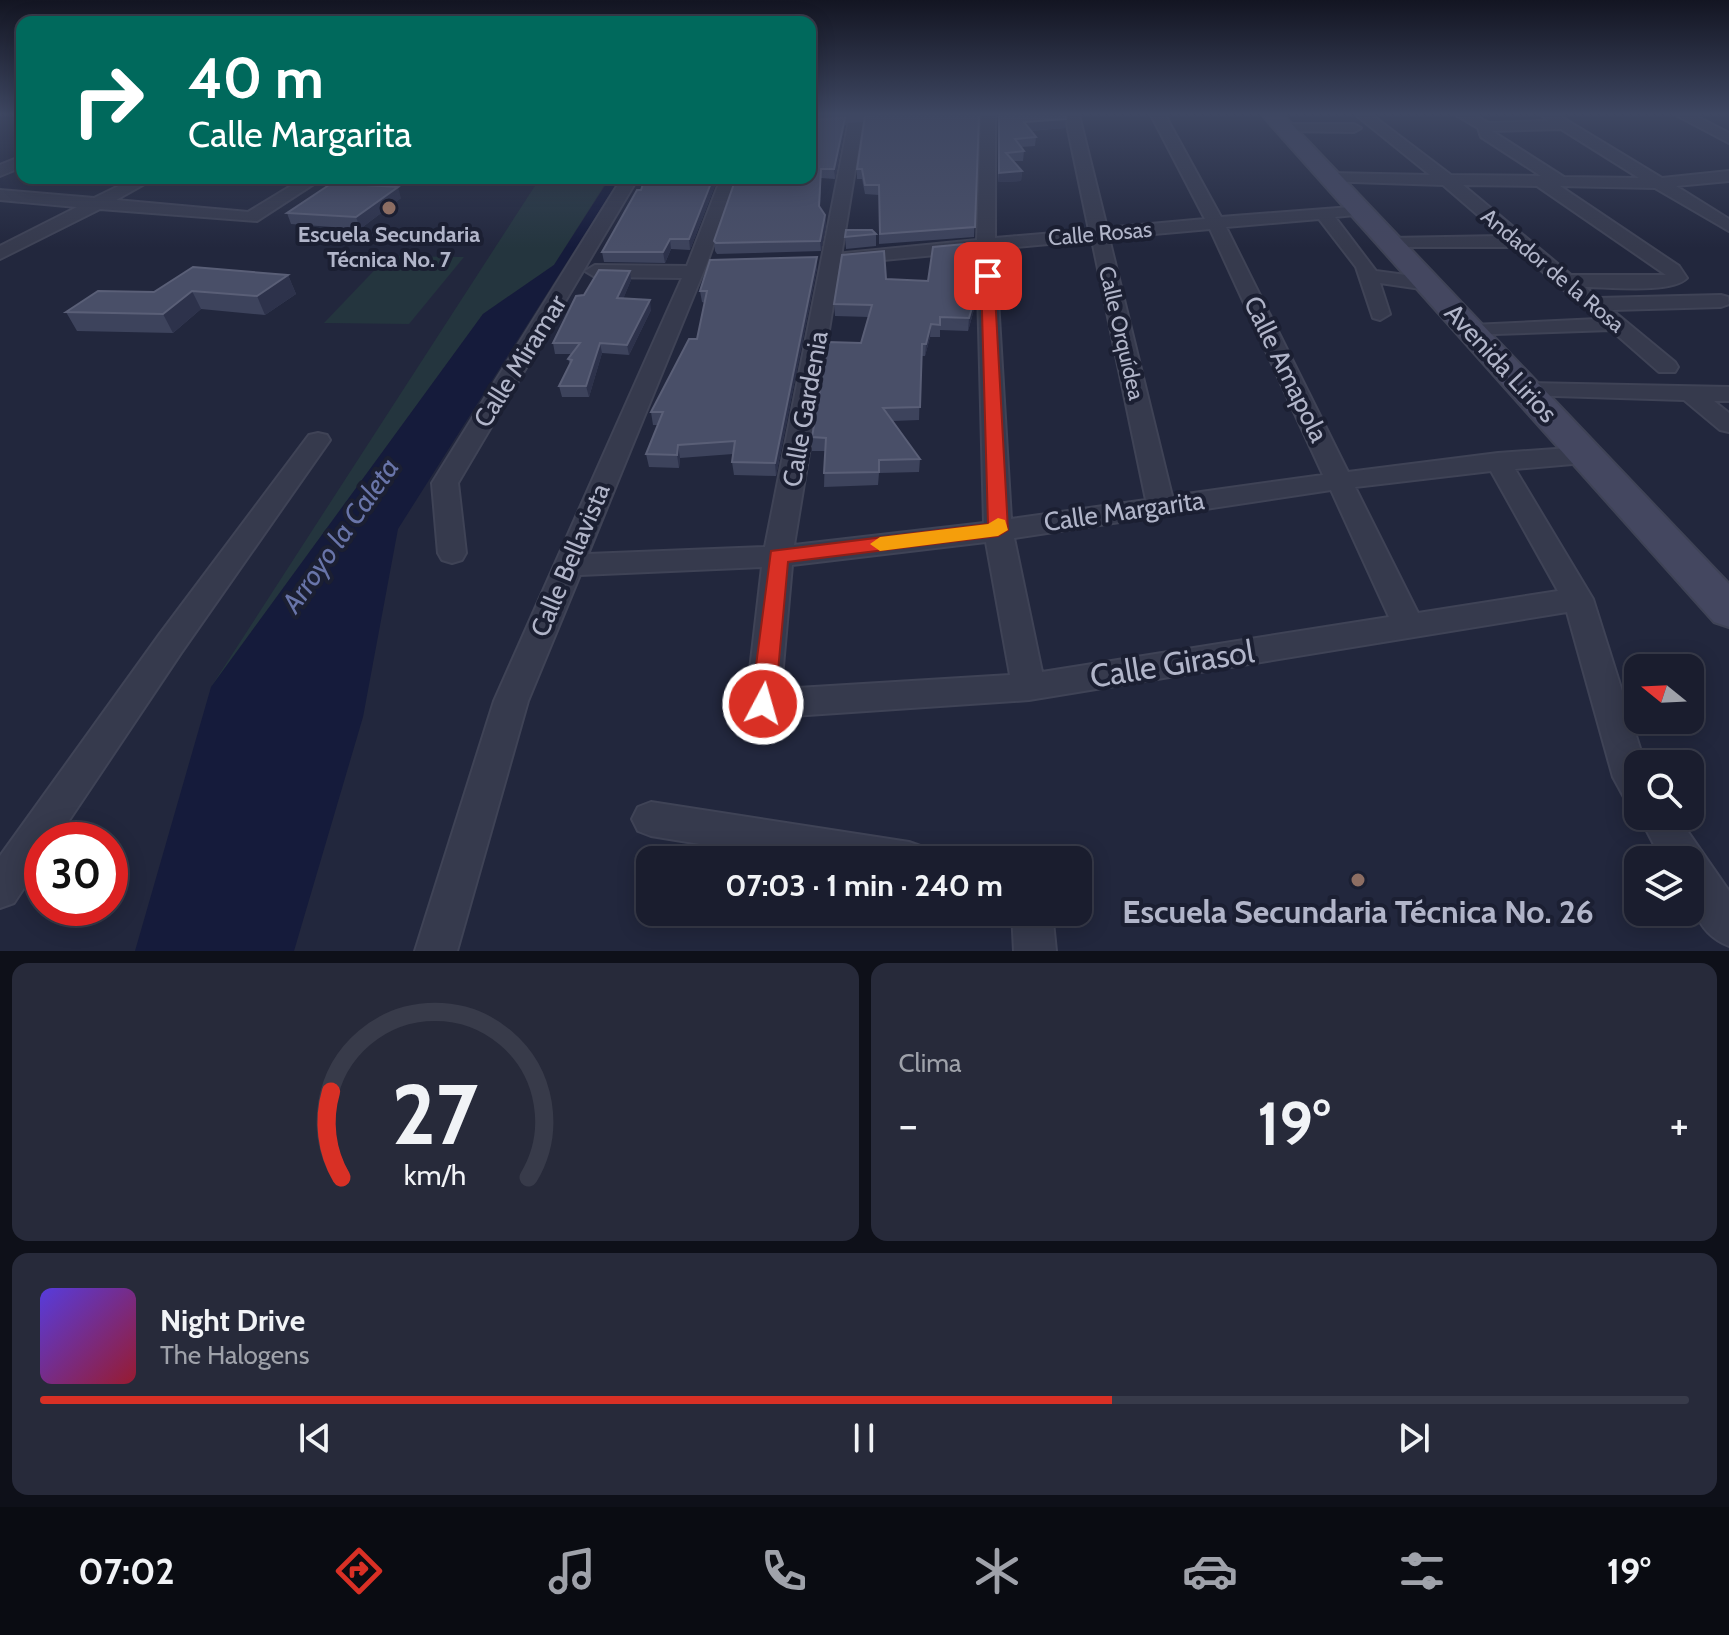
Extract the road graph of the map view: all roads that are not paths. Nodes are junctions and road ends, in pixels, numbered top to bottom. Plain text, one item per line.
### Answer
1 (851, 159) edge
2 (987, 159) edge
3 (1083, 159) edge
4 (1182, 159) edge
5 (1313, 159) edge
6 (1416, 159) edge
7 (1520, 159) edge
8 (1621, 159) edge
9 (1729, 176) edge
10 (1330, 178) junction
11 (1447, 180) junction
12 (1551, 182) junction
13 (1660, 183) junction
14 (135, 184) edge
15 (305, 184) edge
16 (626, 184) edge
17 (727, 184) edge
18 (0, 195) edge
19 (97, 203) junction
20 (1358, 210) junction
21 (1323, 213) junction
22 (1215, 222) junction
23 (1729, 226) edge
24 (1100, 233) junction
25 (1520, 241) junction
26 (1390, 243) junction
27 (986, 244) junction
28 (0, 253) edge
29 (825, 259) junction
30 (702, 266) junction
31 (575, 271) junction
32 (1368, 276) junction
33 (1566, 281) junction
34 (1428, 284) junction
35 (1721, 301) dead end
36 (1593, 304) junction
37 (1380, 314) dead end
38 (1616, 324) junction
39 (1472, 331) junction
40 (1667, 367) dead end
41 (1528, 390) junction
42 (1690, 393) junction
43 (1729, 394) edge
44 (1729, 425) edge
45 (318, 440) dead end
46 (1584, 455) junction
47 (1498, 461) junction
48 (1339, 480) junction
49 (1161, 505) junction
50 (998, 530) junction
51 (452, 553) dead end
52 (778, 556) junction
53 (567, 565) junction
54 (1716, 584) edge
55 (1578, 599) junction
56 (1729, 611) edge
57 (1409, 626) junction
58 (1029, 687) junction
59 (763, 704) joint
60 (1624, 753) edge
61 (651, 819) dead end
62 (821, 846) edge
63 (0, 889) edge
64 (1704, 889) edge
65 (1033, 926) edge
66 (1729, 926) edge
67 (436, 951) edge
68 (1035, 951) edge

1 - 29 street, Calle Gardenia
2 - 27 street
3 - 24 street, Calle Orquídea
4 - 22 street, Calle Amapola
5 - 10 street, Avenida Lirios
6 - 11 street, Andador de la Rosa
7 - 12 street
8 - 13 street
9 - 13 street
10 - 11 street
10 - 20 street, Avenida Lirios
11 - 12 street
11 - 25 street, Andador de la Rosa
12 - 13 street
12 - 33 street
13 - 23 street
14 - 19 street
15 - 19 street
16 - 31 street, Calle Miramar
17 - 30 street, Calle Bellavista
18 - 19 street
19 - 28 street
20 - 21 street, Calle Rosas
20 - 26 street, Avenida Lirios
21 - 22 street, Calle Rosas
21 - 32 street
22 - 24 street, Calle Rosas
22 - 48 street, Calle Amapola
24 - 27 street, Calle Rosas
24 - 49 street, Calle Orquídea
25 - 26 street
25 - 33 street, Andador de la Rosa
26 - 34 street, Avenida Lirios
27 - 29 street, Calle Rosas
27 - 50 street
29 - 52 street, Calle Gardenia
30 - 31 street
30 - 53 street, Calle Bellavista
31 - 51 street, Calle Miramar
32 - 34 street
32 - 37 street
33 - 36 street, Andador de la Rosa
34 - 39 street, Avenida Lirios
35 - 36 street
36 - 38 street, Andador de la Rosa
38 - 39 street
38 - 40 street, Andador de la Rosa
39 - 41 street, Avenida Lirios
41 - 42 street
41 - 46 street, Avenida Lirios
42 - 43 street
42 - 44 street
45 - 63 street
46 - 47 street, Calle Margarita
46 - 54 street, Avenida Lirios
47 - 48 street, Calle Margarita
47 - 55 street
48 - 49 street, Calle Margarita
48 - 57 street, Calle Amapola
49 - 50 street, Calle Margarita
50 - 52 street, Calle Margarita
50 - 58 street
52 - 53 street, Calle Margarita
52 - 59 street, Calle Gardenia
53 - 67 street, Calle Bellavista
54 - 56 street, Avenida Lirios
55 - 57 street, Calle Girasol
55 - 60 street
57 - 58 street, Calle Girasol
58 - 59 street, Calle Girasol
61 - 62 street
64 - 66 street
65 - 68 street

